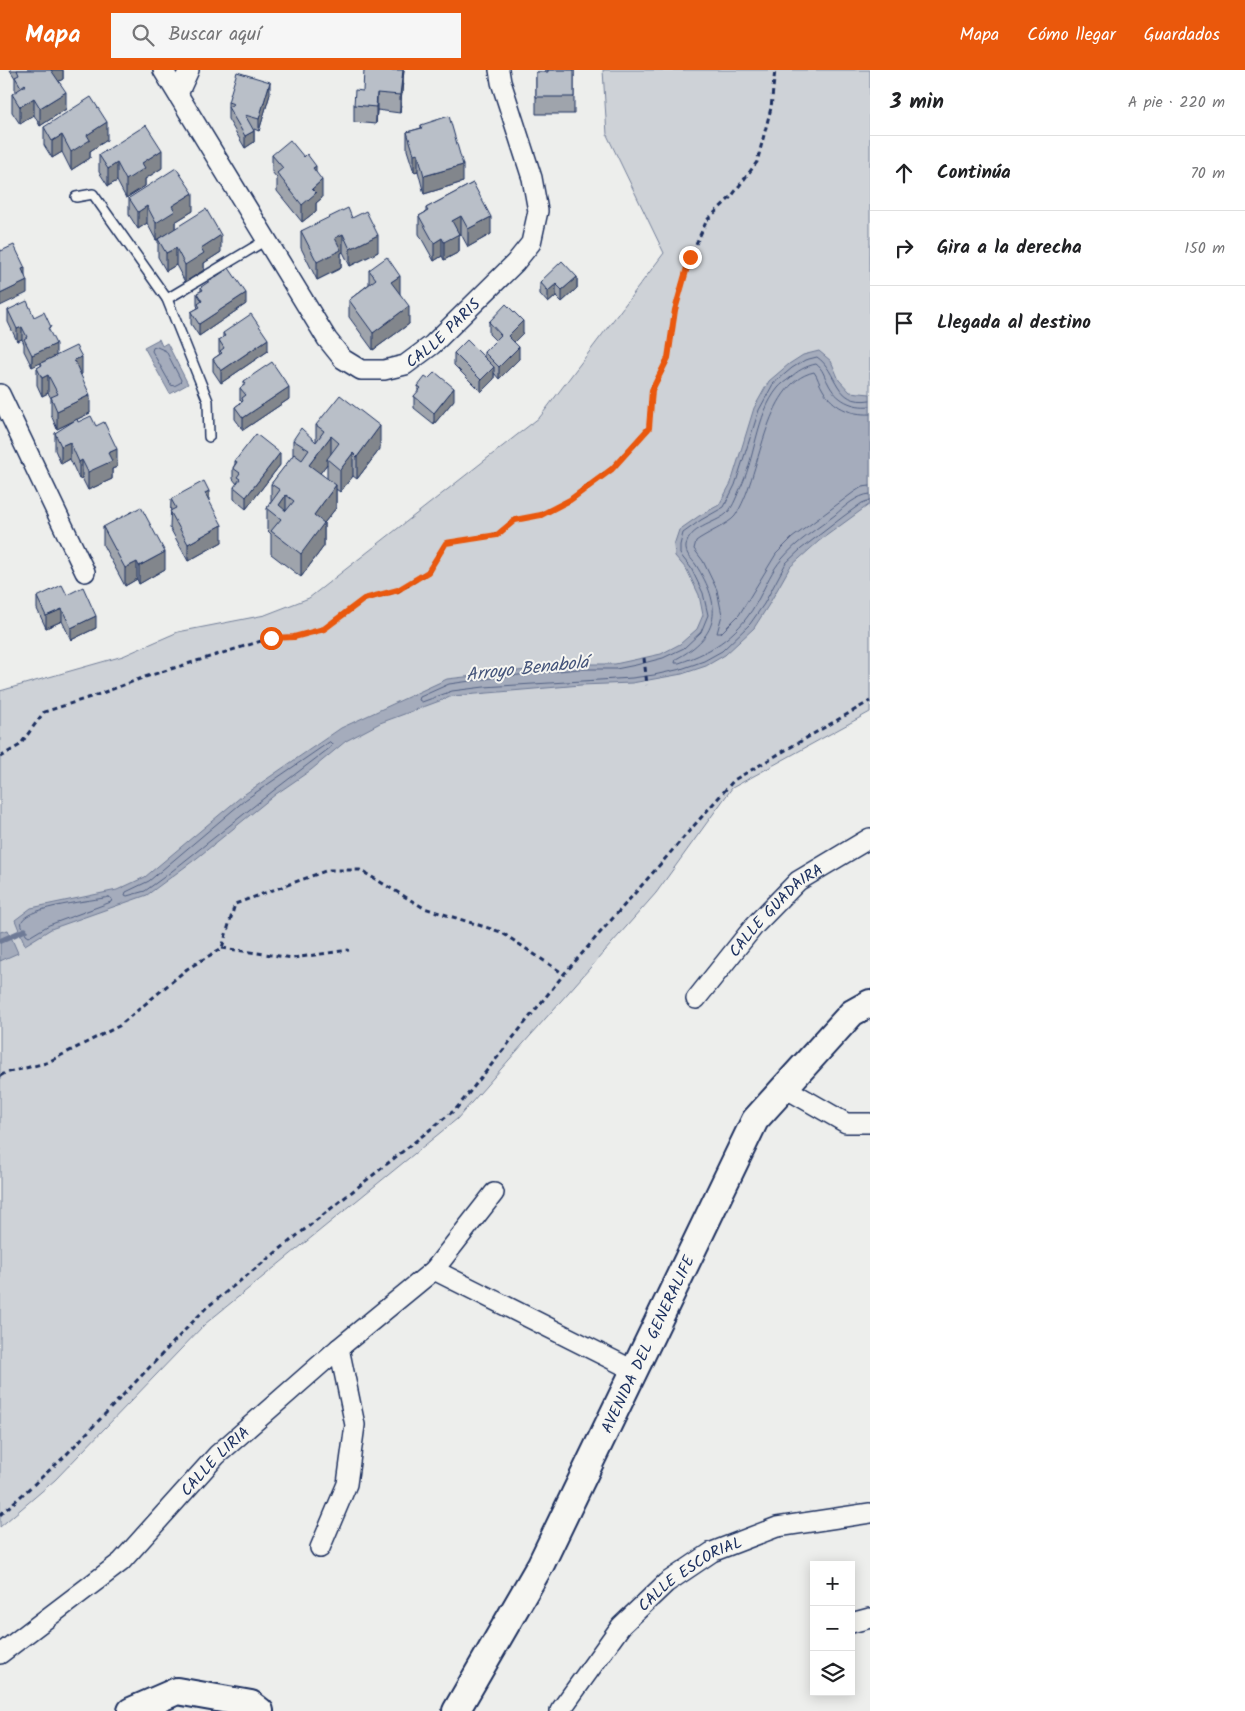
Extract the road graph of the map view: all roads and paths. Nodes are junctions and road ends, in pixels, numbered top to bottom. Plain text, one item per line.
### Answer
1 (164, 70) edge
2 (189, 70) edge
3 (499, 70) edge
4 (775, 70) edge
5 (178, 94) junction
6 (76, 197) dead end
7 (266, 240) junction
8 (167, 299) junction
9 (0, 394) edge
10 (210, 437) dead end
11 (85, 572) dead end
12 (644, 658) dead end
13 (647, 684) dead end
14 (870, 701) edge
15 (0, 757) edge
16 (870, 838) edge
17 (222, 948) junction
18 (349, 950) dead end
19 (564, 974) junction
20 (696, 1000) dead end
21 (870, 1003) edge
22 (0, 1076) edge
23 (785, 1088) junction
24 (870, 1123) edge
25 (494, 1193) dead end
26 (434, 1270) junction
27 (339, 1348) junction
28 (633, 1370) junction
29 (870, 1513) edge
30 (0, 1515) edge
31 (320, 1548) dead end
32 (870, 1618) edge
33 (855, 1622) edge
34 (0, 1654) edge
35 (130, 1711) edge
36 (260, 1711) edge
37 (456, 1711) edge
38 (560, 1711) edge

1 - 5 street, CALLE PARIS
2 - 5 street
3 - 7 street, CALLE PARIS
4 - 15 path
5 - 7 street, CALLE PARIS
6 - 8 lane
7 - 8 lane
8 - 10 lane
9 - 11 street
12 - 13 path
14 - 19 path
16 - 20 street, CALLE GUADAIRA
17 - 18 path
17 - 19 path
17 - 22 path
19 - 30 path
21 - 23 street, AVENIDA DEL GENERALIFE
23 - 24 street
23 - 28 street, AVENIDA DEL GENERALIFE
25 - 26 street, CALLE LIRIA
26 - 27 street, CALLE LIRIA
26 - 28 street
27 - 31 street
27 - 34 street, CALLE LIRIA
28 - 37 street, AVENIDA DEL GENERALIFE
29 - 38 street, CALLE ESCORIAL
32 - 33 street
35 - 36 street

